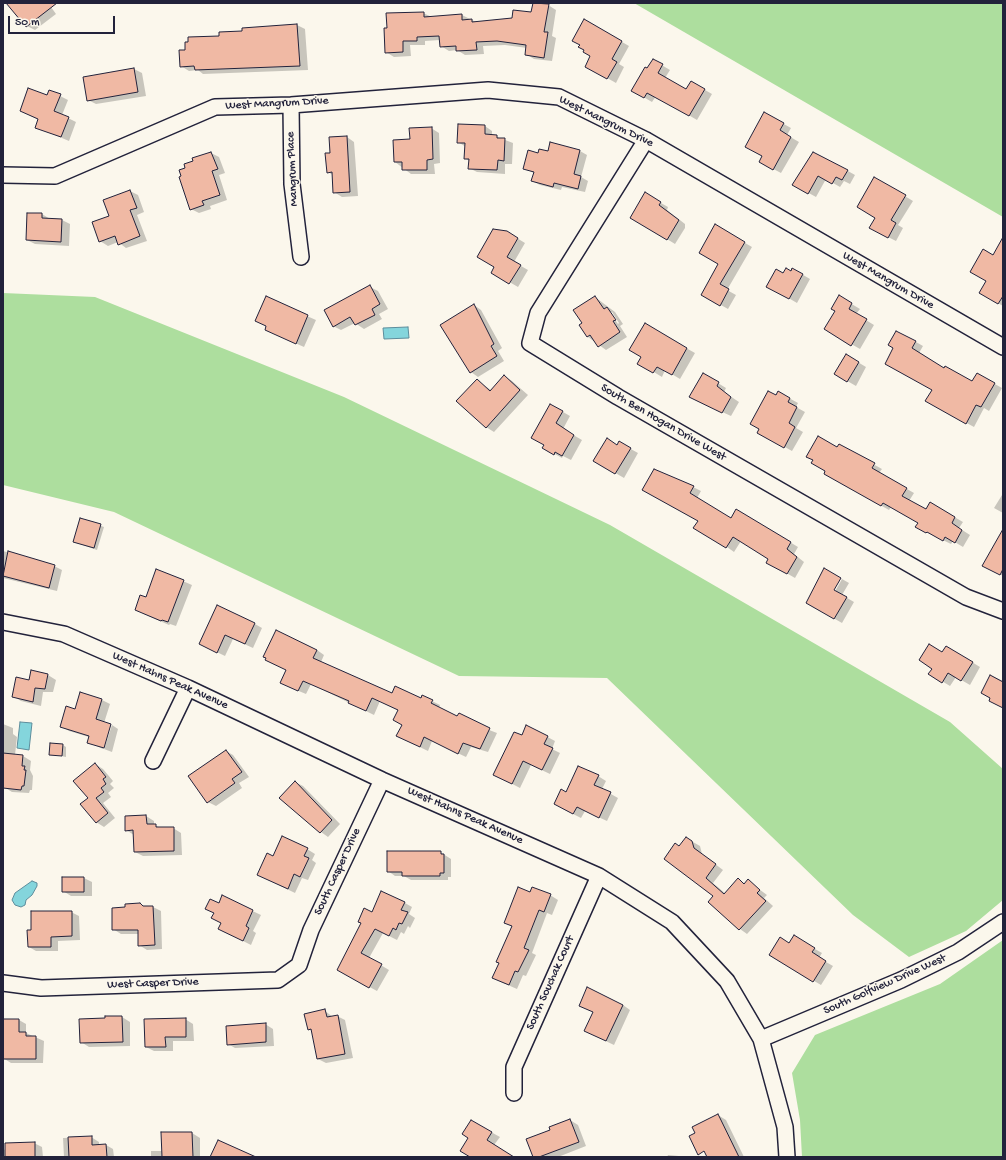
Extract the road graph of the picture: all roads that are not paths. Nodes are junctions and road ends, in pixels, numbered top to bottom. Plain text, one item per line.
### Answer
1 (291, 105) junction
2 (646, 140) junction
3 (3, 175) edge
4 (301, 257) dead end
5 (1003, 347) edge
6 (1003, 611) edge
7 (3, 622) edge
8 (188, 688) junction
9 (153, 761) dead end
10 (382, 780) junction
11 (599, 876) junction
12 (1003, 922) edge
13 (299, 965) joint
14 (3, 983) edge
15 (761, 1039) junction
16 (514, 1092) dead end
17 (787, 1157) edge

1 - 2 street, West Mangrum Drive
1 - 3 street, West Mangrum Drive
1 - 4 street, Mangrum Place
2 - 5 street, West Mangrum Drive
2 - 6 street, South Ben Hogan Drive West
7 - 8 street, West Hahns Peak Avenue
8 - 9 street
8 - 10 street, West Hahns Peak Avenue
10 - 11 street, West Hahns Peak Avenue
10 - 13 street, South Casper Drive
11 - 15 street, West Hahns Peak Avenue
11 - 16 street, South Souchak Court
12 - 15 street, South Golfview Drive West
13 - 14 street, West Casper Drive
15 - 17 street, West Hahns Peak Avenue

